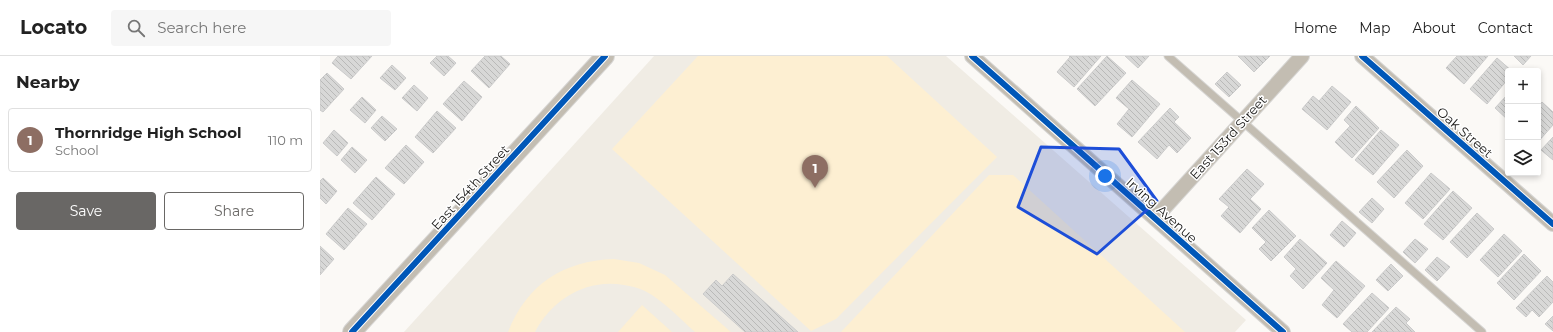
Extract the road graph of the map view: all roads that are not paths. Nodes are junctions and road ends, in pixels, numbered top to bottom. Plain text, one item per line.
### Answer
1 (605, 56) edge
2 (972, 56) edge
3 (1168, 56) edge
4 (1302, 56) edge
5 (1362, 56) edge
6 (1243, 121) junction
7 (1155, 218) junction
8 (1553, 224) edge
9 (352, 332) edge
10 (1283, 332) edge
11 (1482, 332) edge

1 - 9 street, East 154th Street
2 - 7 street, Irving Avenue
3 - 6 lane
4 - 6 street, East 153rd Street
5 - 8 street, Oak Street
6 - 7 street, East 153rd Street
6 - 11 lane
7 - 10 street, Irving Avenue

